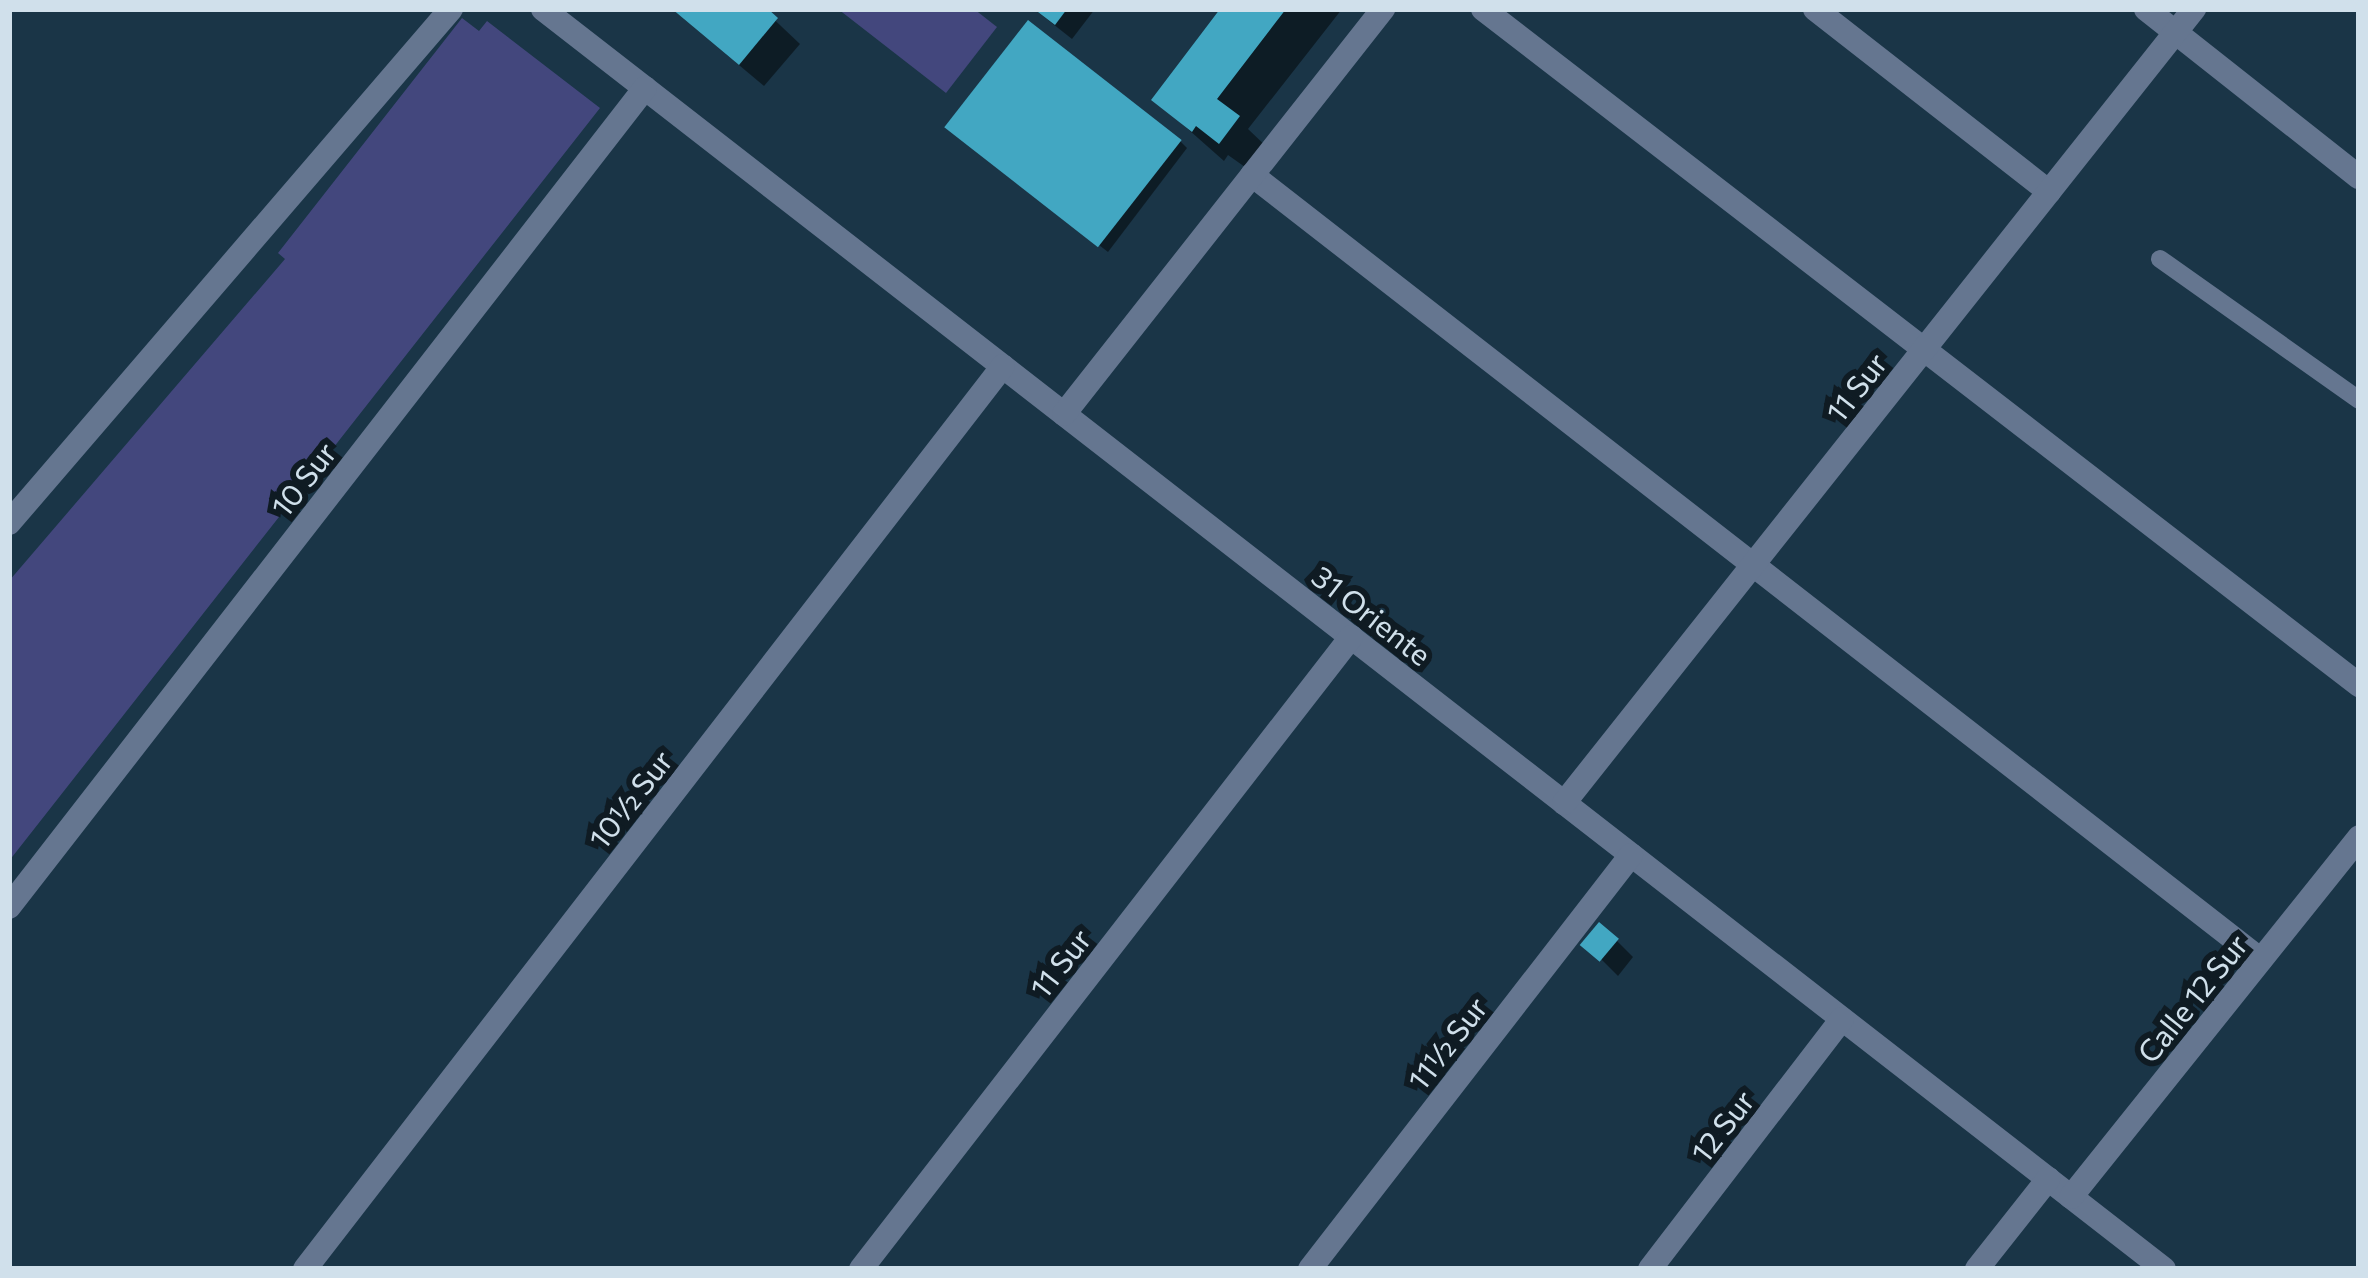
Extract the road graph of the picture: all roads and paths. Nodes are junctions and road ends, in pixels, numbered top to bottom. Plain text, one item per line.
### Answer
1 (451, 9) edge
2 (543, 9) edge
3 (1383, 9) edge
4 (1483, 9) edge
5 (1815, 9) edge
6 (2146, 9) edge
7 (2194, 9) edge
8 (2175, 32) junction
9 (645, 88) junction
10 (1252, 175) junction
11 (2359, 177) edge
12 (2049, 192) junction
13 (2160, 259) dead end
14 (1924, 349) junction
15 (1003, 366) junction
16 (2359, 400) edge
17 (1064, 414) junction
18 (9, 523) edge
19 (1754, 564) junction
20 (1351, 638) junction
21 (2359, 685) edge
22 (1564, 803) junction
23 (2359, 837) edge
24 (1631, 855) junction
25 (9, 907) edge
26 (2261, 960) junction
27 (1842, 1019) junction
28 (2048, 1179) junction
29 (2071, 1197) junction
30 (305, 1269) edge
31 (861, 1269) edge
32 (1310, 1269) edge
33 (1650, 1269) edge
34 (1977, 1269) edge
35 (2164, 1269) edge

1 - 18 street
2 - 9 street, 31 Oriente
3 - 10 street
4 - 14 street
5 - 12 street
6 - 8 street
7 - 8 street, 11 Sur
8 - 11 street
8 - 12 street, 11 Sur
9 - 15 street, 31 Oriente
9 - 25 street, 10 Sur
10 - 17 street
10 - 19 street
12 - 14 street, 11 Sur
13 - 16 lane
14 - 19 street, 11 Sur
14 - 21 street
15 - 17 street, 31 Oriente
15 - 30 street, 10½ Sur
17 - 20 street, 31 Oriente
19 - 22 street, 11 Sur
19 - 26 street
20 - 22 street, 31 Oriente
20 - 31 street, 11 Sur
22 - 24 street, 31 Oriente
23 - 26 street, Calle 12 Sur
24 - 27 street, 31 Oriente
24 - 32 street, 11½ Sur
26 - 29 street, Calle 12 Sur
27 - 28 street, 31 Oriente
27 - 33 street, 12 Sur
28 - 29 street, 31 Oriente
28 - 34 street
29 - 35 street, 31 Oriente

